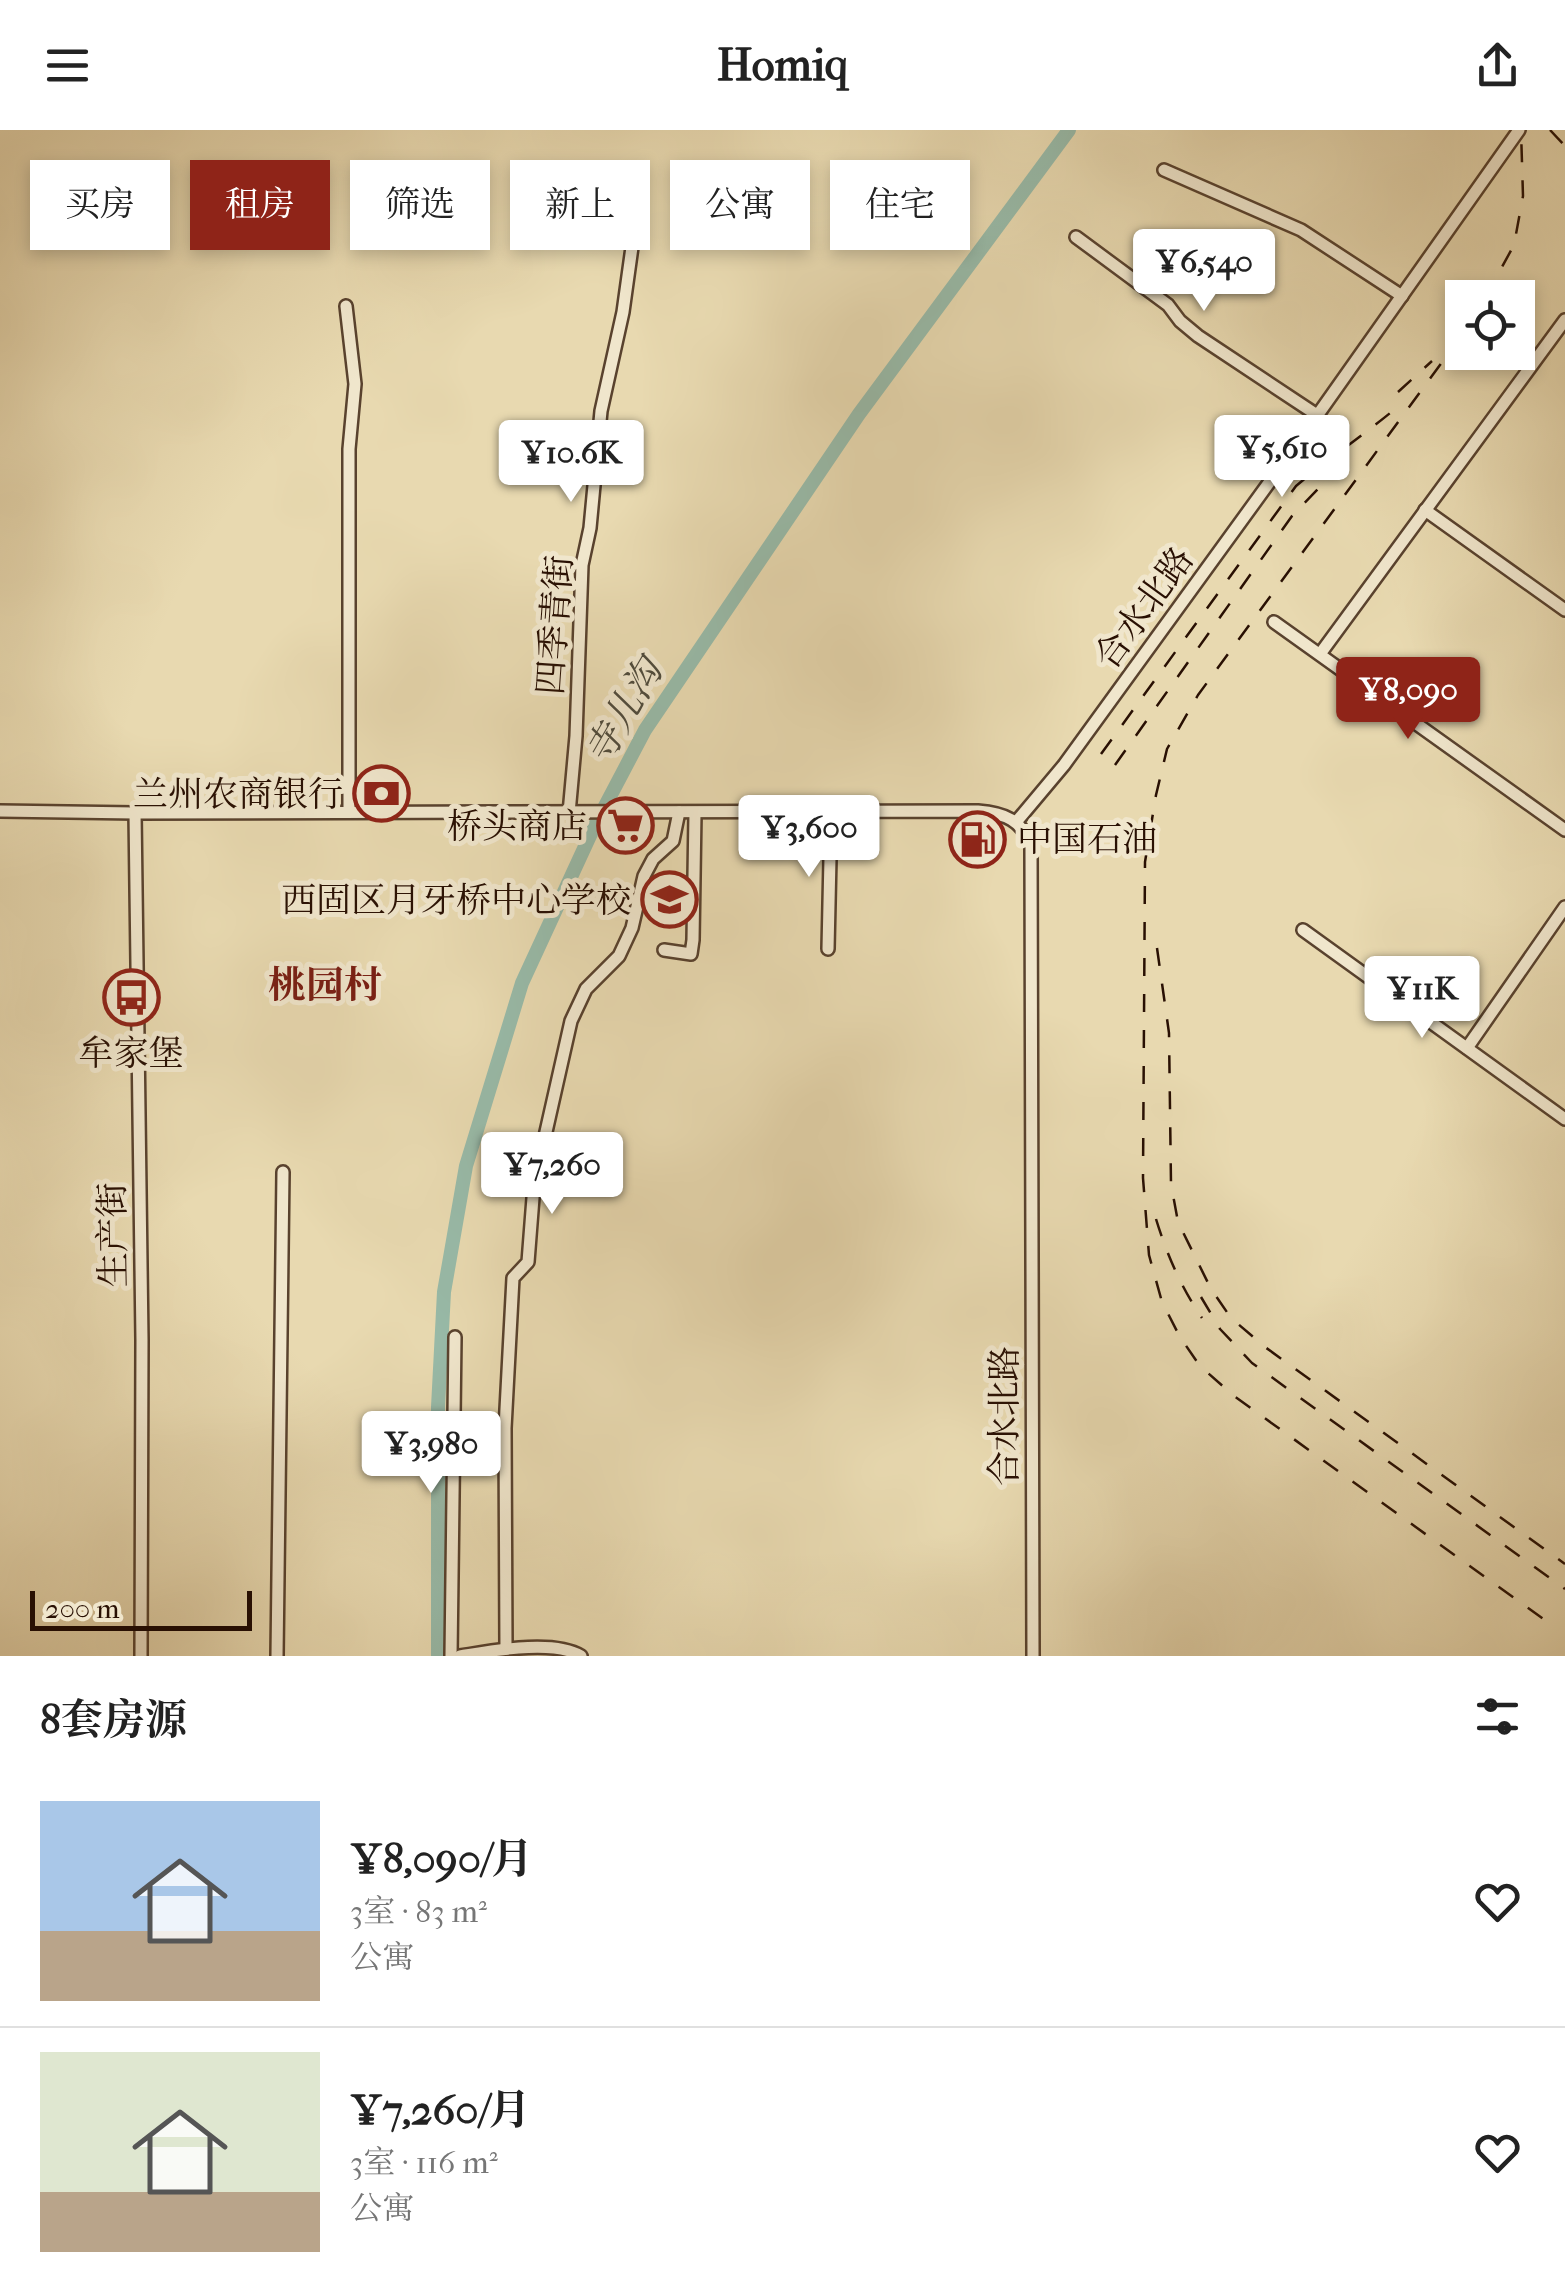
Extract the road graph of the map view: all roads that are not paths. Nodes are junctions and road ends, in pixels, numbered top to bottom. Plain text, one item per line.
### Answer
1 (1520, 130) edge
2 (1164, 170) dead end
3 (1076, 236) dead end
4 (632, 250) edge
5 (1402, 296) junction
6 (346, 306) dead end
7 (1565, 320) edge
8 (1317, 415) junction
9 (1426, 510) junction
10 (1565, 610) edge
11 (1274, 622) dead end
12 (1320, 654) junction
13 (0, 811) edge
14 (348, 812) junction
15 (569, 812) junction
16 (679, 812) junction
17 (694, 812) junction
18 (831, 812) junction
19 (135, 813) junction
20 (1017, 821) junction
21 (1565, 830) edge
22 (1565, 907) edge
23 (1304, 930) dead end
24 (828, 949) dead end
25 (664, 950) dead end
26 (1467, 1048) junction
27 (1565, 1118) edge
28 (283, 1172) dead end
29 (455, 1337) dead end
30 (506, 1648) junction
31 (141, 1656) edge
32 (277, 1656) edge
33 (451, 1656) edge
34 (460, 1656) edge
35 (581, 1656) edge
36 (1032, 1656) edge

1 - 5 street, 合水北路
2 - 5 street
3 - 8 street
4 - 15 street, 四季青街
5 - 8 street, 合水北路
6 - 14 street
7 - 9 street
8 - 20 street, 合水北路
9 - 10 street
9 - 12 street
11 - 12 street
12 - 21 street
13 - 19 street
14 - 15 street
14 - 19 street
15 - 16 street
16 - 17 street
16 - 30 street
17 - 18 street
17 - 25 street
18 - 20 street
18 - 24 street
19 - 31 street, 生产街
20 - 36 street, 合水北路
22 - 26 street
23 - 26 street
26 - 27 street
28 - 32 street
29 - 33 street
30 - 34 street
30 - 35 street

